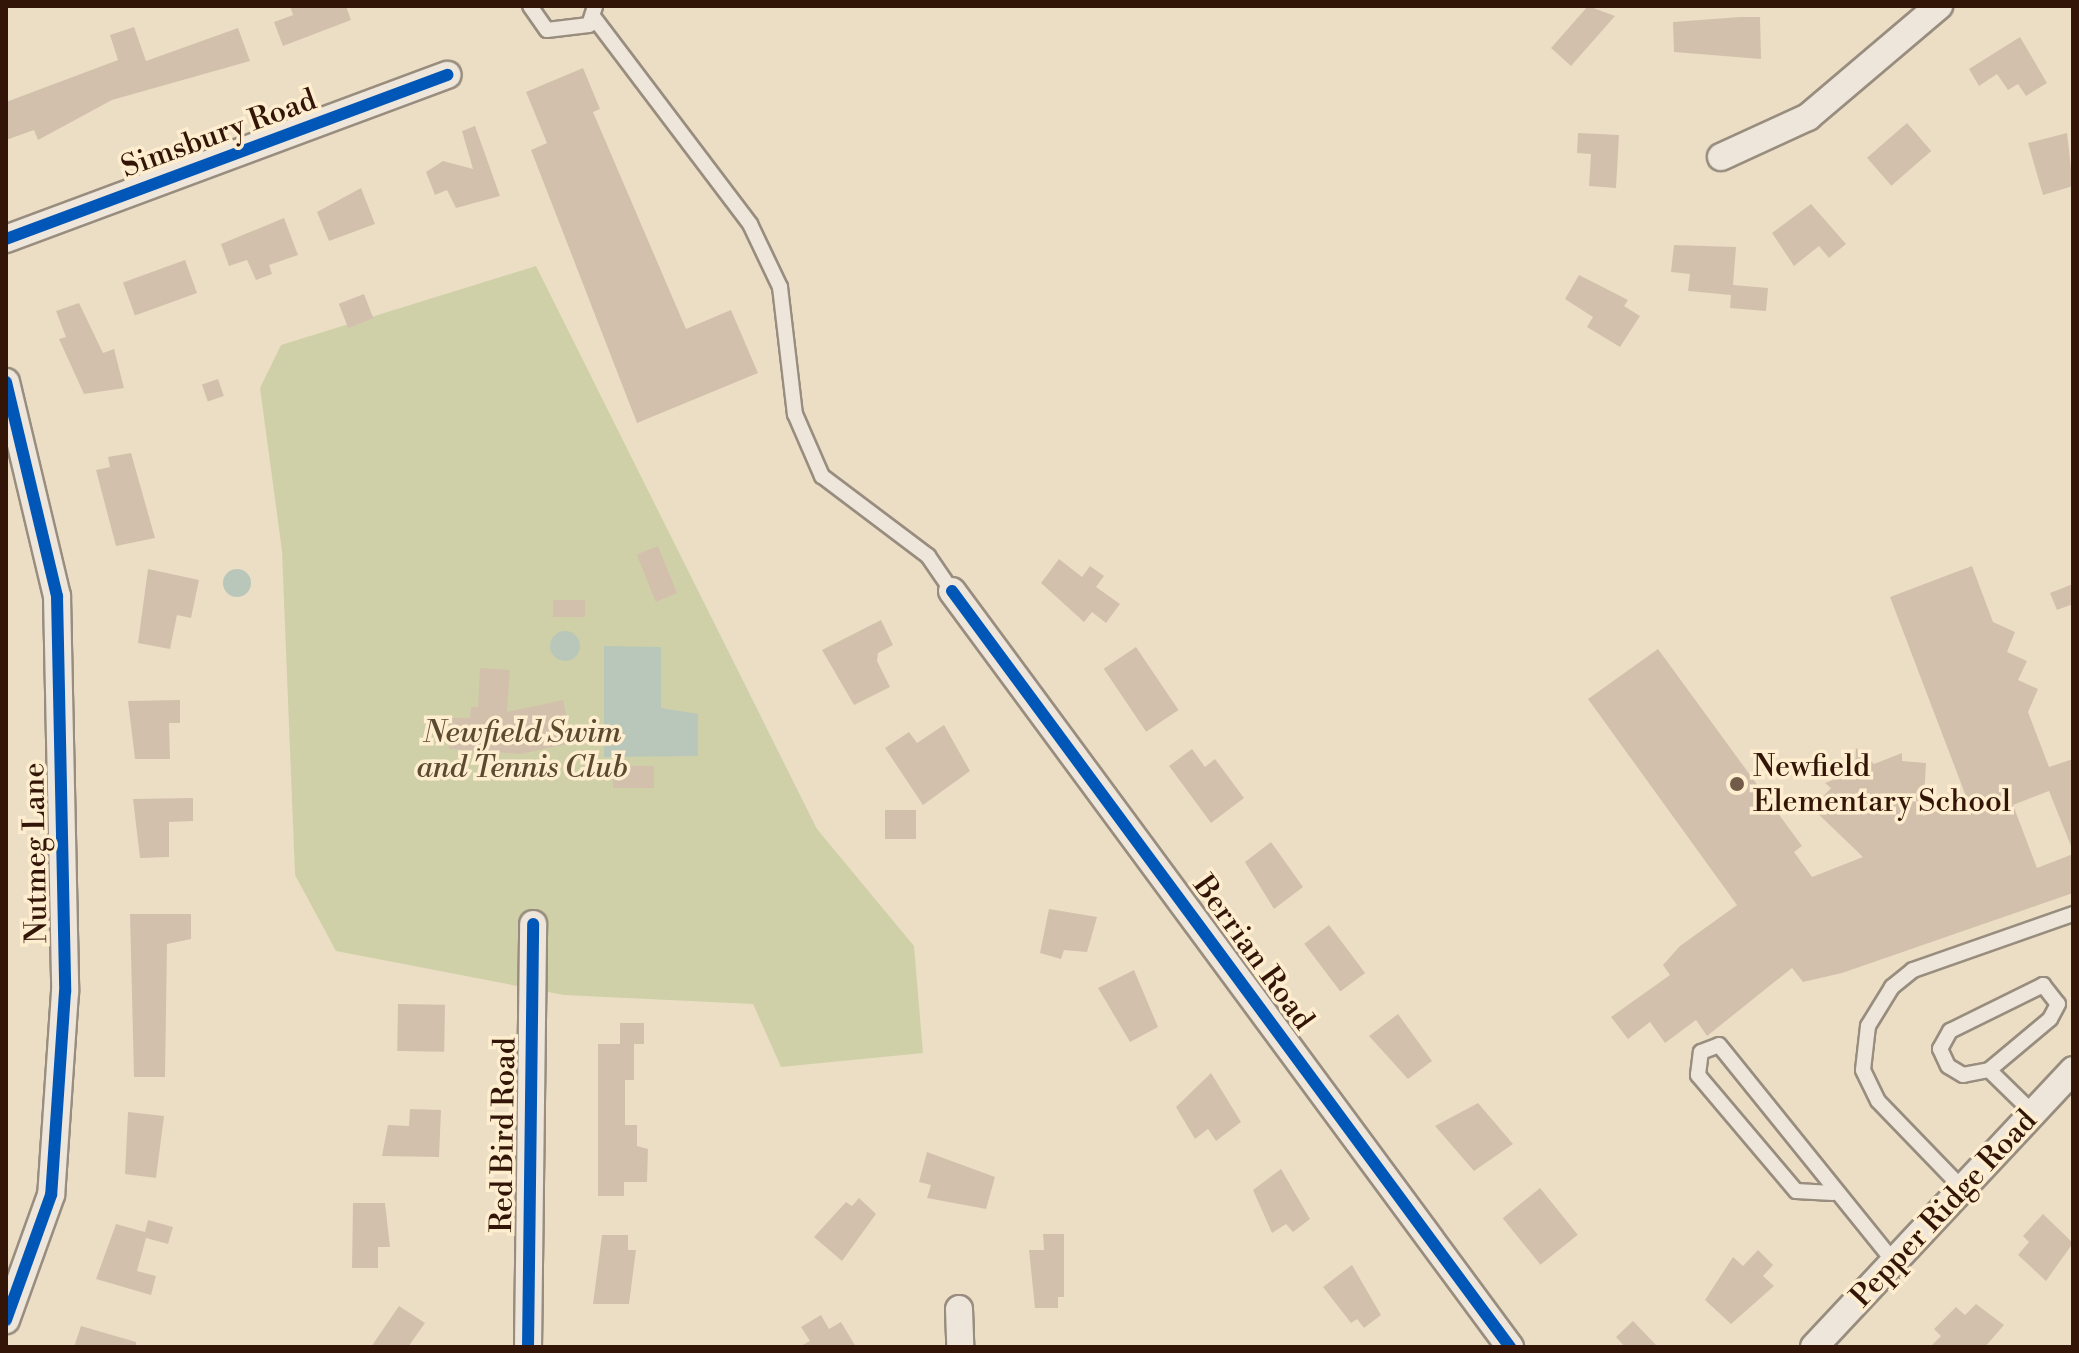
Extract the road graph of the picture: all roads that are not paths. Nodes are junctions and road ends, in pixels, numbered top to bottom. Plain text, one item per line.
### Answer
1 (530, 6) edge
2 (1939, 6) edge
3 (595, 13) edge
4 (448, 75) dead end
5 (1721, 157) dead end
6 (6, 239) edge
7 (6, 382) edge
8 (952, 591) joint
9 (2073, 914) edge
10 (533, 924) dead end
11 (1989, 1070) junction
12 (2073, 1070) edge
13 (2033, 1113) junction
14 (1963, 1189) junction
15 (1833, 1193) junction
16 (1894, 1262) junction
17 (959, 1309) dead end
18 (6, 1320) edge
19 (528, 1347) edge
20 (960, 1347) edge
21 (1510, 1347) edge
22 (1814, 1347) edge

1 - 3 lane
2 - 5 street
3 - 8 lane
4 - 6 street, Simsbury Road
7 - 18 street, Nutmeg Lane
8 - 21 street, Berrian Road
9 - 14 lane
10 - 19 street, Red Bird Road
11 - 11 lane
11 - 13 lane
12 - 13 street, Pepper Ridge Road
13 - 14 street, Pepper Ridge Road
14 - 16 street, Pepper Ridge Road
15 - 15 lane
15 - 16 lane
16 - 22 street, Pepper Ridge Road
17 - 20 street

